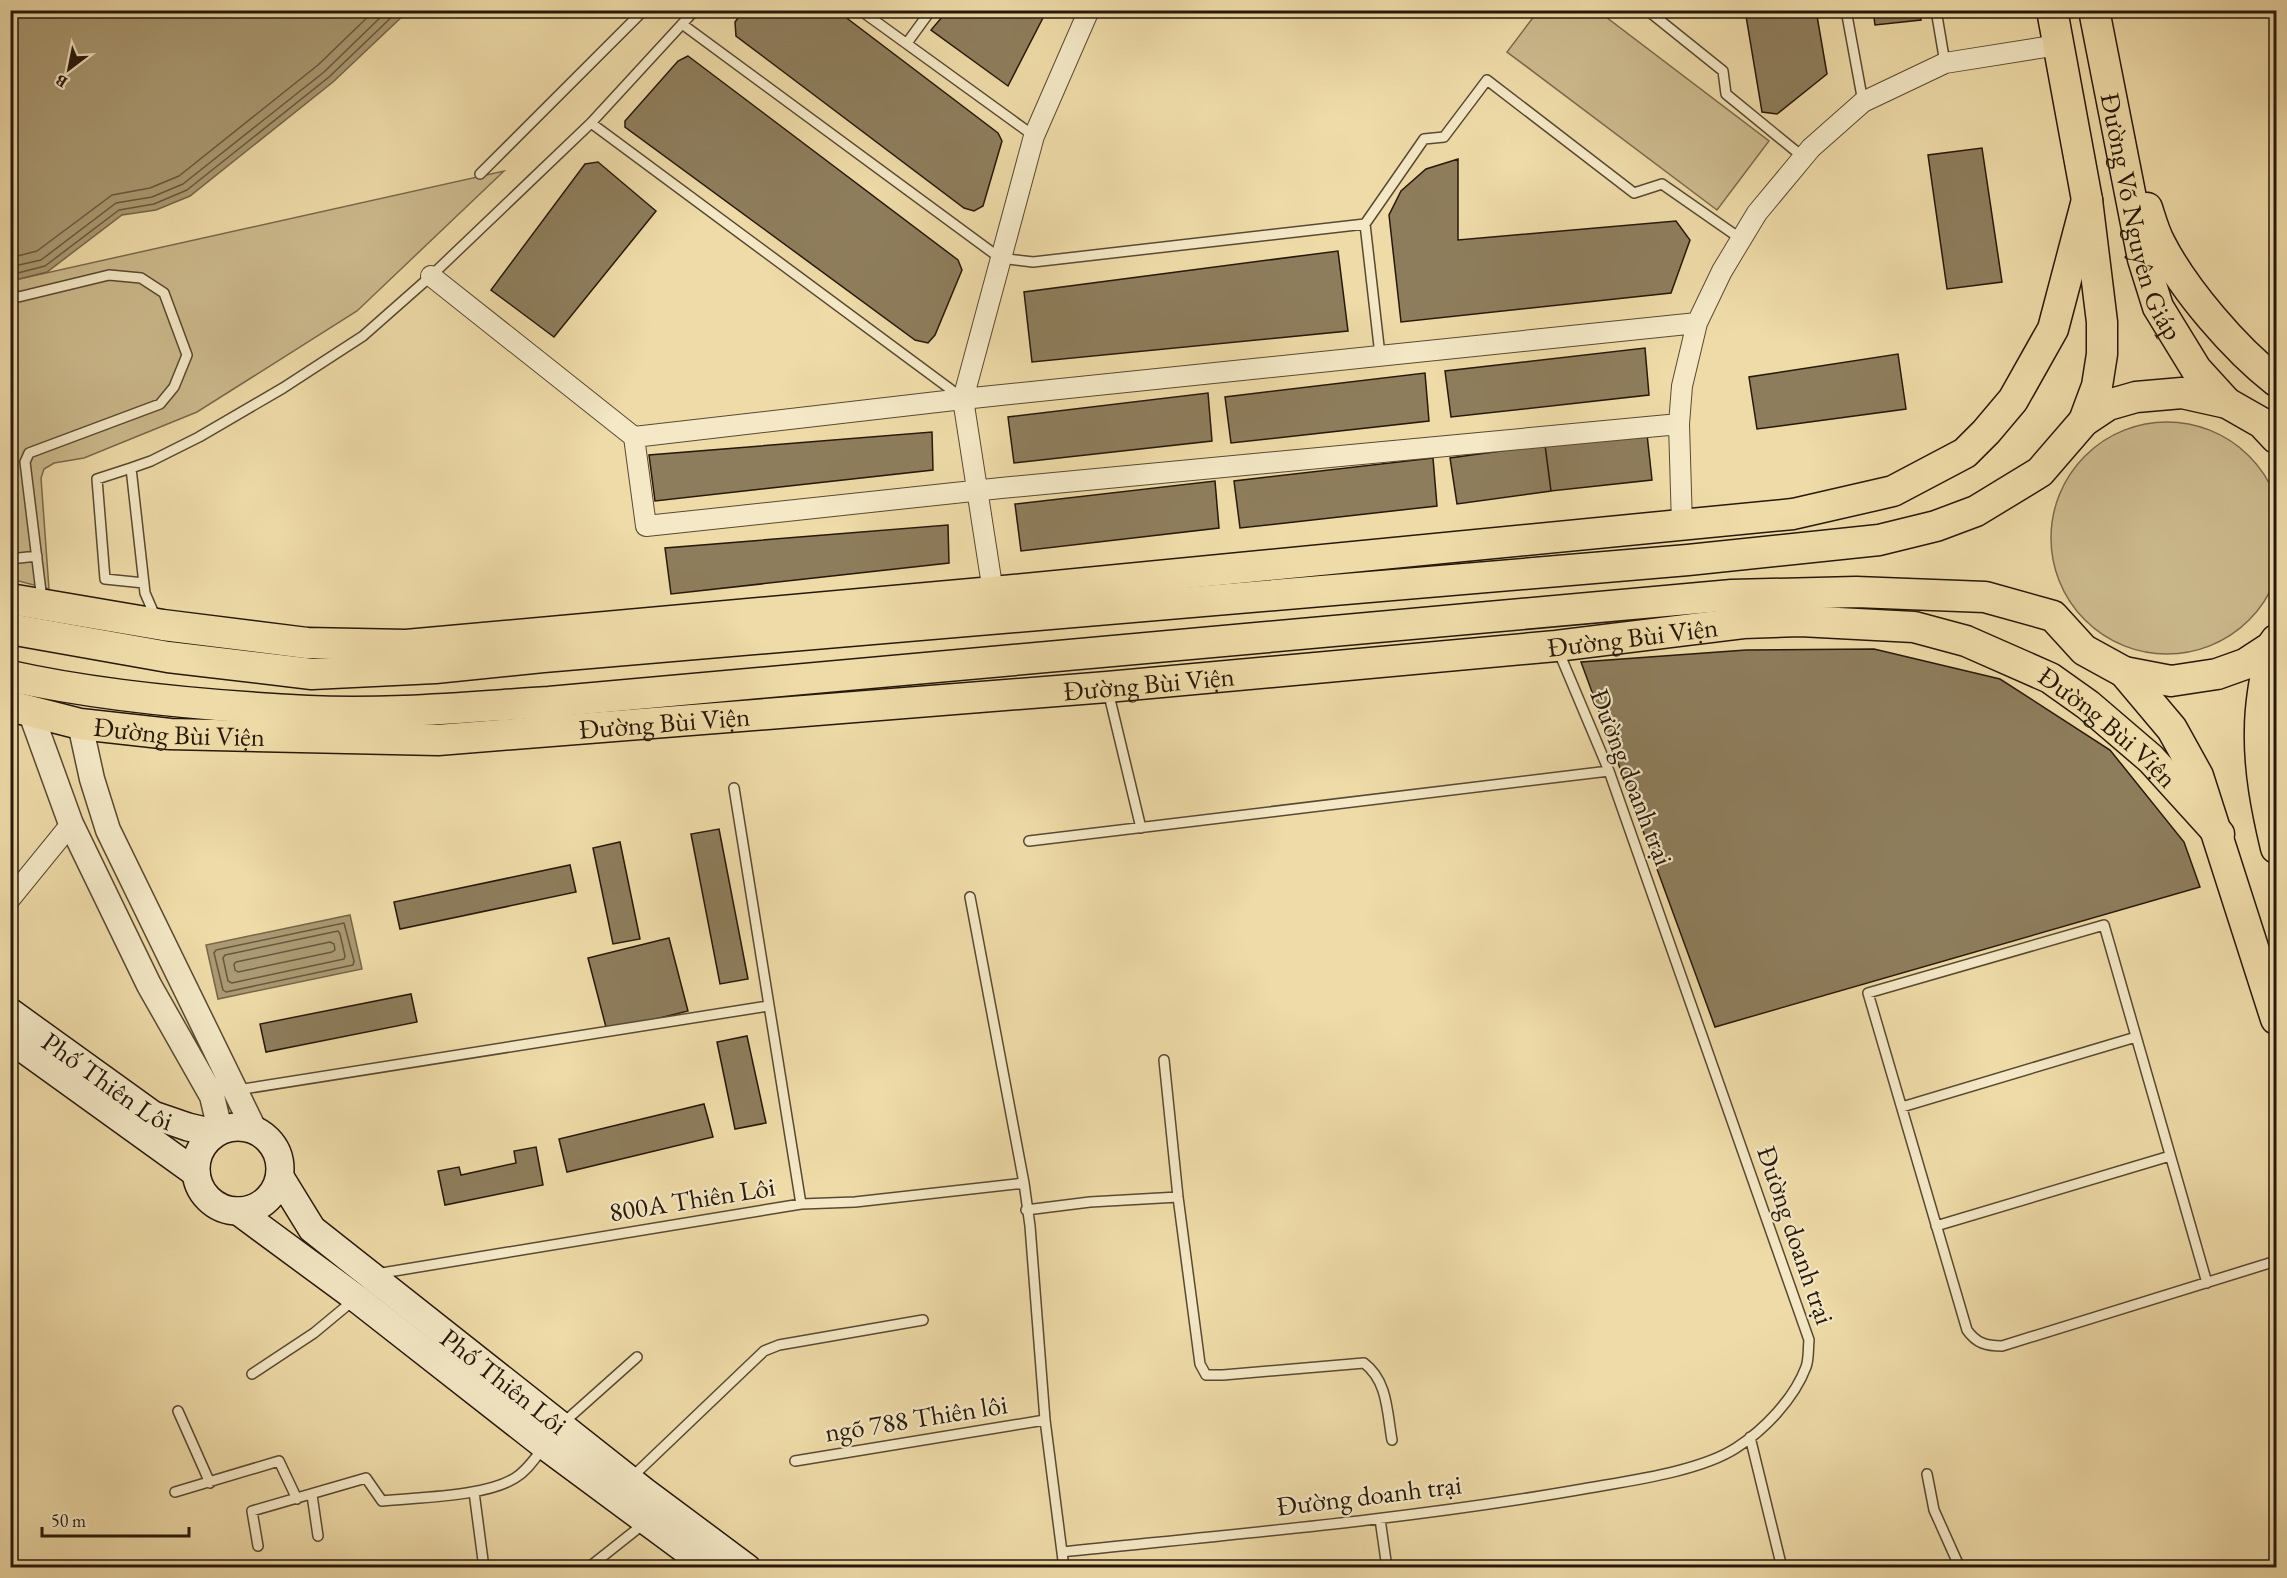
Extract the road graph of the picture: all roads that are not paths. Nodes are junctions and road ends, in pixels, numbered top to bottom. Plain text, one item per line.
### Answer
1 (644, 10) edge
2 (695, 10) edge
3 (861, 10) edge
4 (931, 10) edge
5 (1089, 10) edge
6 (1647, 10) edge
7 (1846, 10) edge
8 (1936, 10) edge
9 (2052, 10) edge
10 (2094, 10) edge
11 (682, 24) junction
12 (907, 43) junction
13 (2058, 45) junction
14 (1945, 63) junction
15 (1863, 102) junction
16 (591, 123) junction
17 (2117, 129) junction
18 (1034, 136) junction
19 (1803, 157) junction
20 (480, 174) dead end
21 (2087, 200) junction
22 (1365, 224) junction
23 (1741, 239) junction
24 (1000, 258) junction
25 (431, 276) junction
26 (10, 299) edge
27 (1697, 323) junction
28 (1380, 355) junction
29 (2277, 381) edge
30 (963, 399) junction
31 (2227, 403) junction
32 (2084, 421) junction
33 (1679, 424) junction
34 (634, 437) junction
35 (2277, 438) edge
36 (131, 468) junction
37 (976, 490) junction
38 (1682, 525) junction
39 (37, 556) junction
40 (10, 559) edge
41 (1688, 560) junction
42 (144, 583) junction
43 (1732, 595) junction
44 (10, 599) edge
45 (43, 605) junction
46 (995, 605) junction
47 (1743, 623) junction
48 (163, 625) junction
49 (10, 629) edge
50 (2274, 643) edge
51 (1556, 646) junction
52 (168, 657) junction
53 (543, 657) junction
54 (2124, 672) junction
55 (10, 675) edge
56 (1107, 687) junction
57 (549, 702) junction
58 (20, 709) edge
59 (80, 724) junction
60 (1609, 771) junction
61 (734, 788) dead end
62 (71, 824) junction
63 (1141, 828) junction
64 (2219, 834) junction
65 (1029, 841) dead end
66 (2277, 848) edge
67 (970, 897) dead end
68 (10, 899) edge
69 (768, 1006) junction
70 (10, 1012) edge
71 (2277, 1019) edge
72 (2136, 1037) junction
73 (10, 1039) edge
74 (1164, 1060) dead end
75 (234, 1091) junction
76 (1902, 1107) junction
77 (145, 1123) junction
78 (254, 1129) junction
79 (217, 1131) junction
80 (2170, 1156) junction
81 (195, 1173) junction
82 (280, 1177) junction
83 (1024, 1183) junction
84 (1178, 1197) junction
85 (801, 1204) junction
86 (1026, 1210) junction
87 (238, 1211) junction
88 (1936, 1226) junction
89 (2277, 1261) edge
90 (2207, 1283) junction
91 (363, 1287) junction
92 (923, 1320) dead end
93 (637, 1357) dead end
94 (252, 1374) dead end
95 (178, 1411) dead end
96 (1045, 1420) junction
97 (561, 1424) junction
98 (1750, 1437) junction
99 (1392, 1440) dead end
100 (545, 1446) junction
101 (795, 1461) dead end
102 (1927, 1474) dead end
103 (629, 1480) junction
104 (210, 1483) junction
105 (474, 1491) junction
106 (175, 1492) dead end
107 (312, 1495) junction
108 (297, 1499) junction
109 (1380, 1518) junction
110 (648, 1521) junction
111 (318, 1536) dead end
112 (258, 1545) dead end
113 (1062, 1552) junction
114 (484, 1568) edge
115 (588, 1568) edge
116 (710, 1568) edge
117 (747, 1568) edge
118 (1064, 1568) edge
119 (1387, 1568) edge
120 (1782, 1568) edge
121 (1960, 1568) edge

1 - 20 lane
2 - 11 lane
3 - 12 lane
4 - 12 lane
5 - 18 street
6 - 19 lane
7 - 15 lane
8 - 14 lane
9 - 13 main road, Đường Võ Nguyên Giáp
10 - 17 main road, Đường Võ Nguyên Giáp
11 - 16 lane
11 - 24 lane
12 - 18 lane
13 - 14 street
13 - 21 main road, Đường Võ Nguyên Giáp
14 - 15 street
15 - 19 street
16 - 25 lane
16 - 30 lane
17 - 29 main road
17 - 31 main road, Đường Võ Nguyên Giáp
18 - 24 street
19 - 23 street
21 - 32 main road, Đường Võ Nguyên Giáp
21 - 38 main road
22 - 23 lane
22 - 24 lane
22 - 28 lane
23 - 27 street
24 - 30 street
25 - 34 street
25 - 36 lane
26 - 39 lane
27 - 28 street
27 - 33 street
28 - 30 street
30 - 34 street
30 - 37 street
31 - 32 main road
31 - 35 main road
32 - 41 main road
33 - 37 street
33 - 38 street
34 - 37 street
36 - 42 lane
36 - 42 lane
37 - 46 street
38 - 41 main road
38 - 46 main road
39 - 40 lane
39 - 45 lane
41 - 46 main road
42 - 48 lane
43 - 47 main road
43 - 54 main road, Đường Bùi Viện
43 - 57 main road, Đường Bùi Viện
44 - 45 main road
45 - 48 main road
46 - 48 main road
46 - 53 main road
47 - 51 main road, Đường Bùi Viện
47 - 64 main road, Đường Bùi Viện
48 - 52 main road
49 - 52 main road
50 - 54 main road
50 - 66 main road
51 - 56 main road, Đường Bùi Viện
51 - 60 lane, Đường doanh trại
52 - 53 main road
53 - 57 main road
54 - 64 main road
55 - 57 main road, Đường Bùi Viện
56 - 59 main road, Đường Bùi Viện
56 - 63 lane
58 - 59 main road, Đường Bùi Viện
58 - 62 street
59 - 75 street
60 - 63 lane
60 - 98 lane, Đường doanh trại
61 - 69 lane
62 - 68 street
62 - 79 street
63 - 65 lane
64 - 71 main road
67 - 83 lane, ngõ 788 Thiên lôi
69 - 75 lane
69 - 85 lane
70 - 77 main road, Phố Thiên Lôi
72 - 76 lane
72 - 76 lane
72 - 80 lane
73 - 77 main road, Phố Thiên Lôi
74 - 84 lane
75 - 78 street
76 - 88 lane
77 - 79 main road, Phố Thiên Lôi
77 - 81 main road, Phố Thiên Lôi
78 - 79 main road
78 - 82 main road
79 - 81 main road
80 - 88 lane
80 - 90 lane
81 - 87 main road
82 - 87 main road
82 - 91 main road, Phố Thiên Lôi
83 - 85 lane, 800A Thiên Lôi
83 - 86 lane, ngõ 788 Thiên lôi
84 - 86 lane
84 - 99 lane
85 - 91 lane, 800A Thiên Lôi
86 - 96 lane, ngõ 788 Thiên lôi
87 - 91 main road, Phố Thiên Lôi
88 - 90 lane
89 - 90 lane
91 - 94 lane
91 - 97 main road, Phố Thiên Lôi
91 - 100 main road, Phố Thiên Lôi
92 - 103 lane
93 - 97 lane
95 - 104 lane
96 - 101 lane, ngõ 788 Thiên lôi
96 - 113 lane, ngõ 788 Thiên lôi
97 - 103 main road, Phố Thiên Lôi
98 - 109 lane, Đường doanh trại
98 - 120 lane
100 - 105 lane
100 - 110 main road, Phố Thiên Lôi
102 - 121 lane
103 - 117 main road, Phố Thiên Lôi
104 - 106 lane
104 - 108 lane
105 - 107 lane
105 - 114 lane
107 - 108 lane
107 - 111 lane
108 - 112 lane
109 - 113 lane, Đường doanh trại
109 - 119 lane
110 - 115 lane
110 - 116 main road, Phố Thiên Lôi
113 - 118 lane, ngõ 788 Thiên lôi

